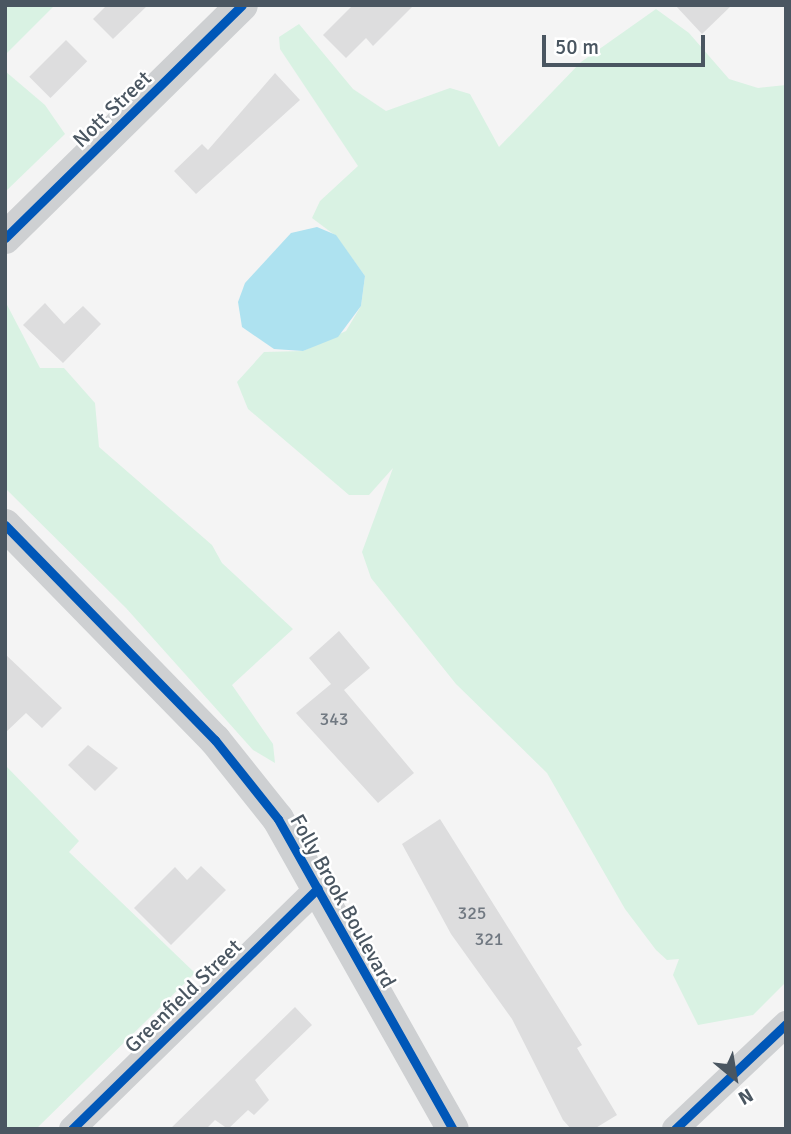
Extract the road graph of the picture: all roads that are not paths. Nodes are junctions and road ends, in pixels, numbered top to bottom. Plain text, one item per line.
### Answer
1 (242, 5) edge
2 (5, 238) edge
3 (5, 525) edge
4 (318, 888) junction
5 (786, 1024) edge
6 (686, 1118) edge
7 (72, 1129) edge
8 (453, 1129) edge

1 - 2 street, Nott Street
3 - 4 street, Folly Brook Boulevard
4 - 7 street, Greenfield Street
4 - 8 street, Folly Brook Boulevard
5 - 6 street

